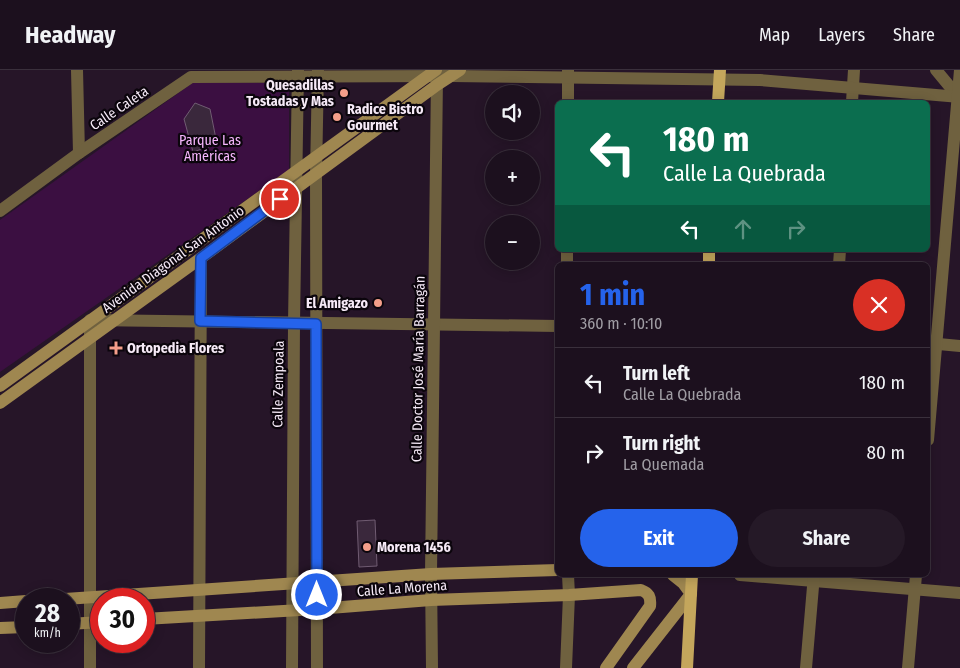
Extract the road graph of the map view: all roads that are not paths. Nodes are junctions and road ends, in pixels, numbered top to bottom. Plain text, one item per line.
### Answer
1 (77, 70) edge
2 (854, 70) edge
3 (936, 70) edge
4 (960, 70) edge
5 (191, 73) edge
6 (456, 73) edge
7 (298, 74) edge
8 (318, 74) edge
9 (568, 74) edge
10 (720, 75) edge
11 (435, 76) edge
12 (853, 88) junction
13 (959, 97) edge
14 (568, 100) edge
15 (718, 100) edge
16 (852, 100) edge
17 (79, 153) junction
18 (317, 156) junction
19 (296, 171) junction
20 (316, 174) junction
21 (296, 188) junction
22 (0, 211) edge
23 (201, 258) junction
24 (90, 320) junction
25 (114, 321) junction
26 (200, 321) junction
27 (294, 323) junction
28 (316, 324) junction
29 (434, 325) junction
30 (555, 326) edge
31 (90, 337) junction
32 (932, 343) edge
33 (960, 346) edge
34 (0, 386) edge
35 (930, 392) edge
36 (0, 403) edge
37 (555, 570) edge
38 (431, 574) junction
39 (568, 577) edge
40 (676, 577) edge
41 (692, 577) edge
42 (789, 577) edge
43 (916, 577) edge
44 (814, 578) edge
45 (317, 582) junction
46 (292, 584) junction
47 (90, 588) edge
48 (199, 590) junction
49 (915, 590) junction
50 (155, 593) edge
51 (960, 593) edge
52 (691, 594) junction
53 (569, 595) junction
54 (90, 597) edge
55 (80, 598) edge
56 (431, 600) junction
57 (15, 602) edge
58 (0, 603) edge
59 (317, 609) junction
60 (292, 610) junction
61 (199, 615) junction
62 (155, 618) edge
63 (15, 627) edge
64 (0, 628) edge
65 (92, 653) edge
66 (90, 668) edge
67 (199, 668) edge
68 (292, 668) edge
69 (317, 668) edge
70 (432, 668) edge
71 (566, 668) edge
72 (606, 668) edge
73 (633, 668) edge
74 (687, 668) edge
75 (806, 668) edge
76 (908, 668) edge

1 - 17 street
2 - 12 street
3 - 13 street
4 - 13 street
5 - 7 street, Calle Caleta
5 - 17 street, Calle Caleta
6 - 9 street
6 - 11 street, Avenida Diagonal San Antonio
7 - 8 street, Calle Caleta
7 - 19 street, Calle Zempoala
8 - 11 street, Calle Caleta
8 - 18 street
9 - 10 street
9 - 14 street
10 - 12 street
10 - 15 main road
11 - 18 street, Avenida Diagonal San Antonio
11 - 20 street, Avenida Diagonal San Antonio
11 - 29 street, Calle Doctor José María Barragán
12 - 13 street
12 - 16 street
13 - 32 street
17 - 22 street, Calle Caleta
18 - 19 street, Avenida Diagonal San Antonio
18 - 20 street
19 - 21 street, Calle Zempoala
19 - 24 street, Avenida Diagonal San Antonio
20 - 21 street, Avenida Diagonal San Antonio
20 - 28 street
21 - 23 street, Avenida Diagonal San Antonio
21 - 27 street, Calle Zempoala
23 - 25 street, Avenida Diagonal San Antonio
23 - 26 street
24 - 25 street
24 - 31 street
24 - 34 street, Avenida Diagonal San Antonio
25 - 26 street
25 - 31 street, Avenida Diagonal San Antonio
26 - 27 street
26 - 48 street
27 - 28 street
27 - 46 street, Calle Zempoala
28 - 29 street
28 - 45 street
29 - 30 street
29 - 38 street, Calle Doctor José María Barragán
31 - 36 street, Avenida Diagonal San Antonio
31 - 47 street
32 - 33 street
32 - 35 street
37 - 38 street, Calle La Morena
38 - 45 street, Calle La Morena
38 - 56 street, Calle Doctor José María Barragán
39 - 53 street
40 - 52 street
41 - 52 main road
42 - 44 street
43 - 49 street
44 - 49 street
44 - 75 street
45 - 46 street, Calle La Morena
45 - 59 street
46 - 48 street, Calle La Morena
46 - 60 street, Calle Zempoala
48 - 50 street, Calle La Morena
48 - 61 street
49 - 51 street
49 - 76 street
52 - 73 street
52 - 74 main road
53 - 56 street, Calle La Morena
53 - 71 street
53 - 72 street, Calle La Morena
54 - 55 street, Calle La Morena
56 - 59 street, Calle La Morena
56 - 70 street, Calle Doctor José María Barragán
57 - 58 street
59 - 60 street, Calle La Morena
59 - 69 street
60 - 61 street, Calle La Morena
60 - 68 street, Calle Zempoala
61 - 62 street, Calle La Morena
61 - 67 street
63 - 64 street
65 - 66 street

